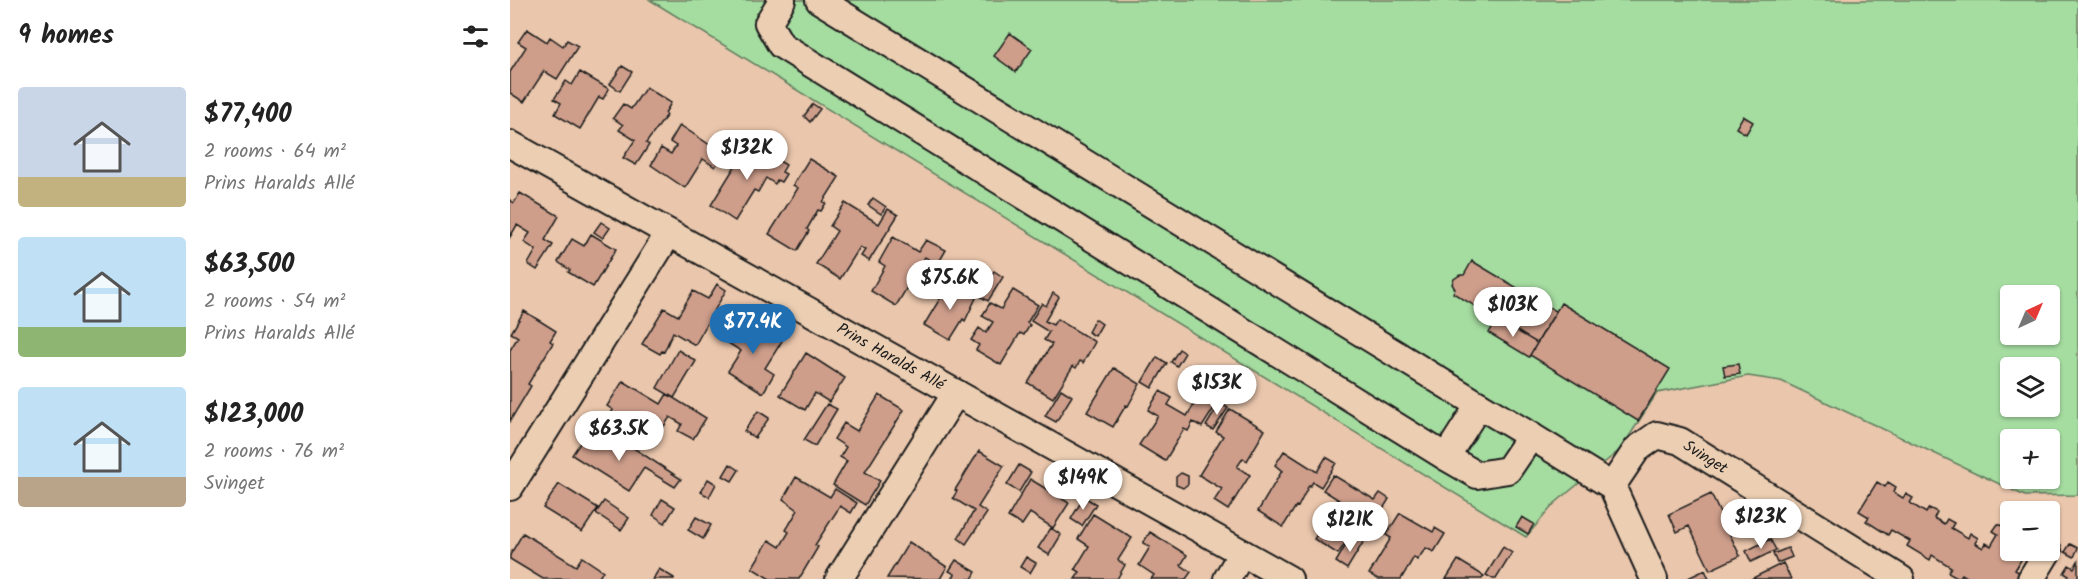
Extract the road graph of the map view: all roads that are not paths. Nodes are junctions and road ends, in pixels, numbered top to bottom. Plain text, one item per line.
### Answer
1 (782, 0) edge
2 (819, 0) edge
3 (510, 144) edge
4 (669, 233) junction
5 (956, 393) junction
6 (1479, 405) junction
7 (1531, 436) junction
8 (1446, 457) junction
9 (1612, 486) junction
10 (510, 487) edge
11 (1242, 553) junction
12 (2042, 561) edge
13 (839, 579) edge
14 (1227, 579) edge
15 (1289, 579) edge
16 (1654, 579) edge
17 (1901, 579) edge
18 (2031, 579) edge

1 - 8 street
2 - 6 street
3 - 4 street, Prins Haralds Allé
4 - 5 street, Prins Haralds Allé
4 - 10 street
5 - 11 street, Prins Haralds Allé
5 - 13 street, Prins Haralds Allé
6 - 7 street
6 - 8 street
7 - 8 street
7 - 9 street
9 - 16 street
9 - 17 street, Svinget
11 - 14 street
11 - 15 street, Prins Haralds Allé
12 - 18 street

